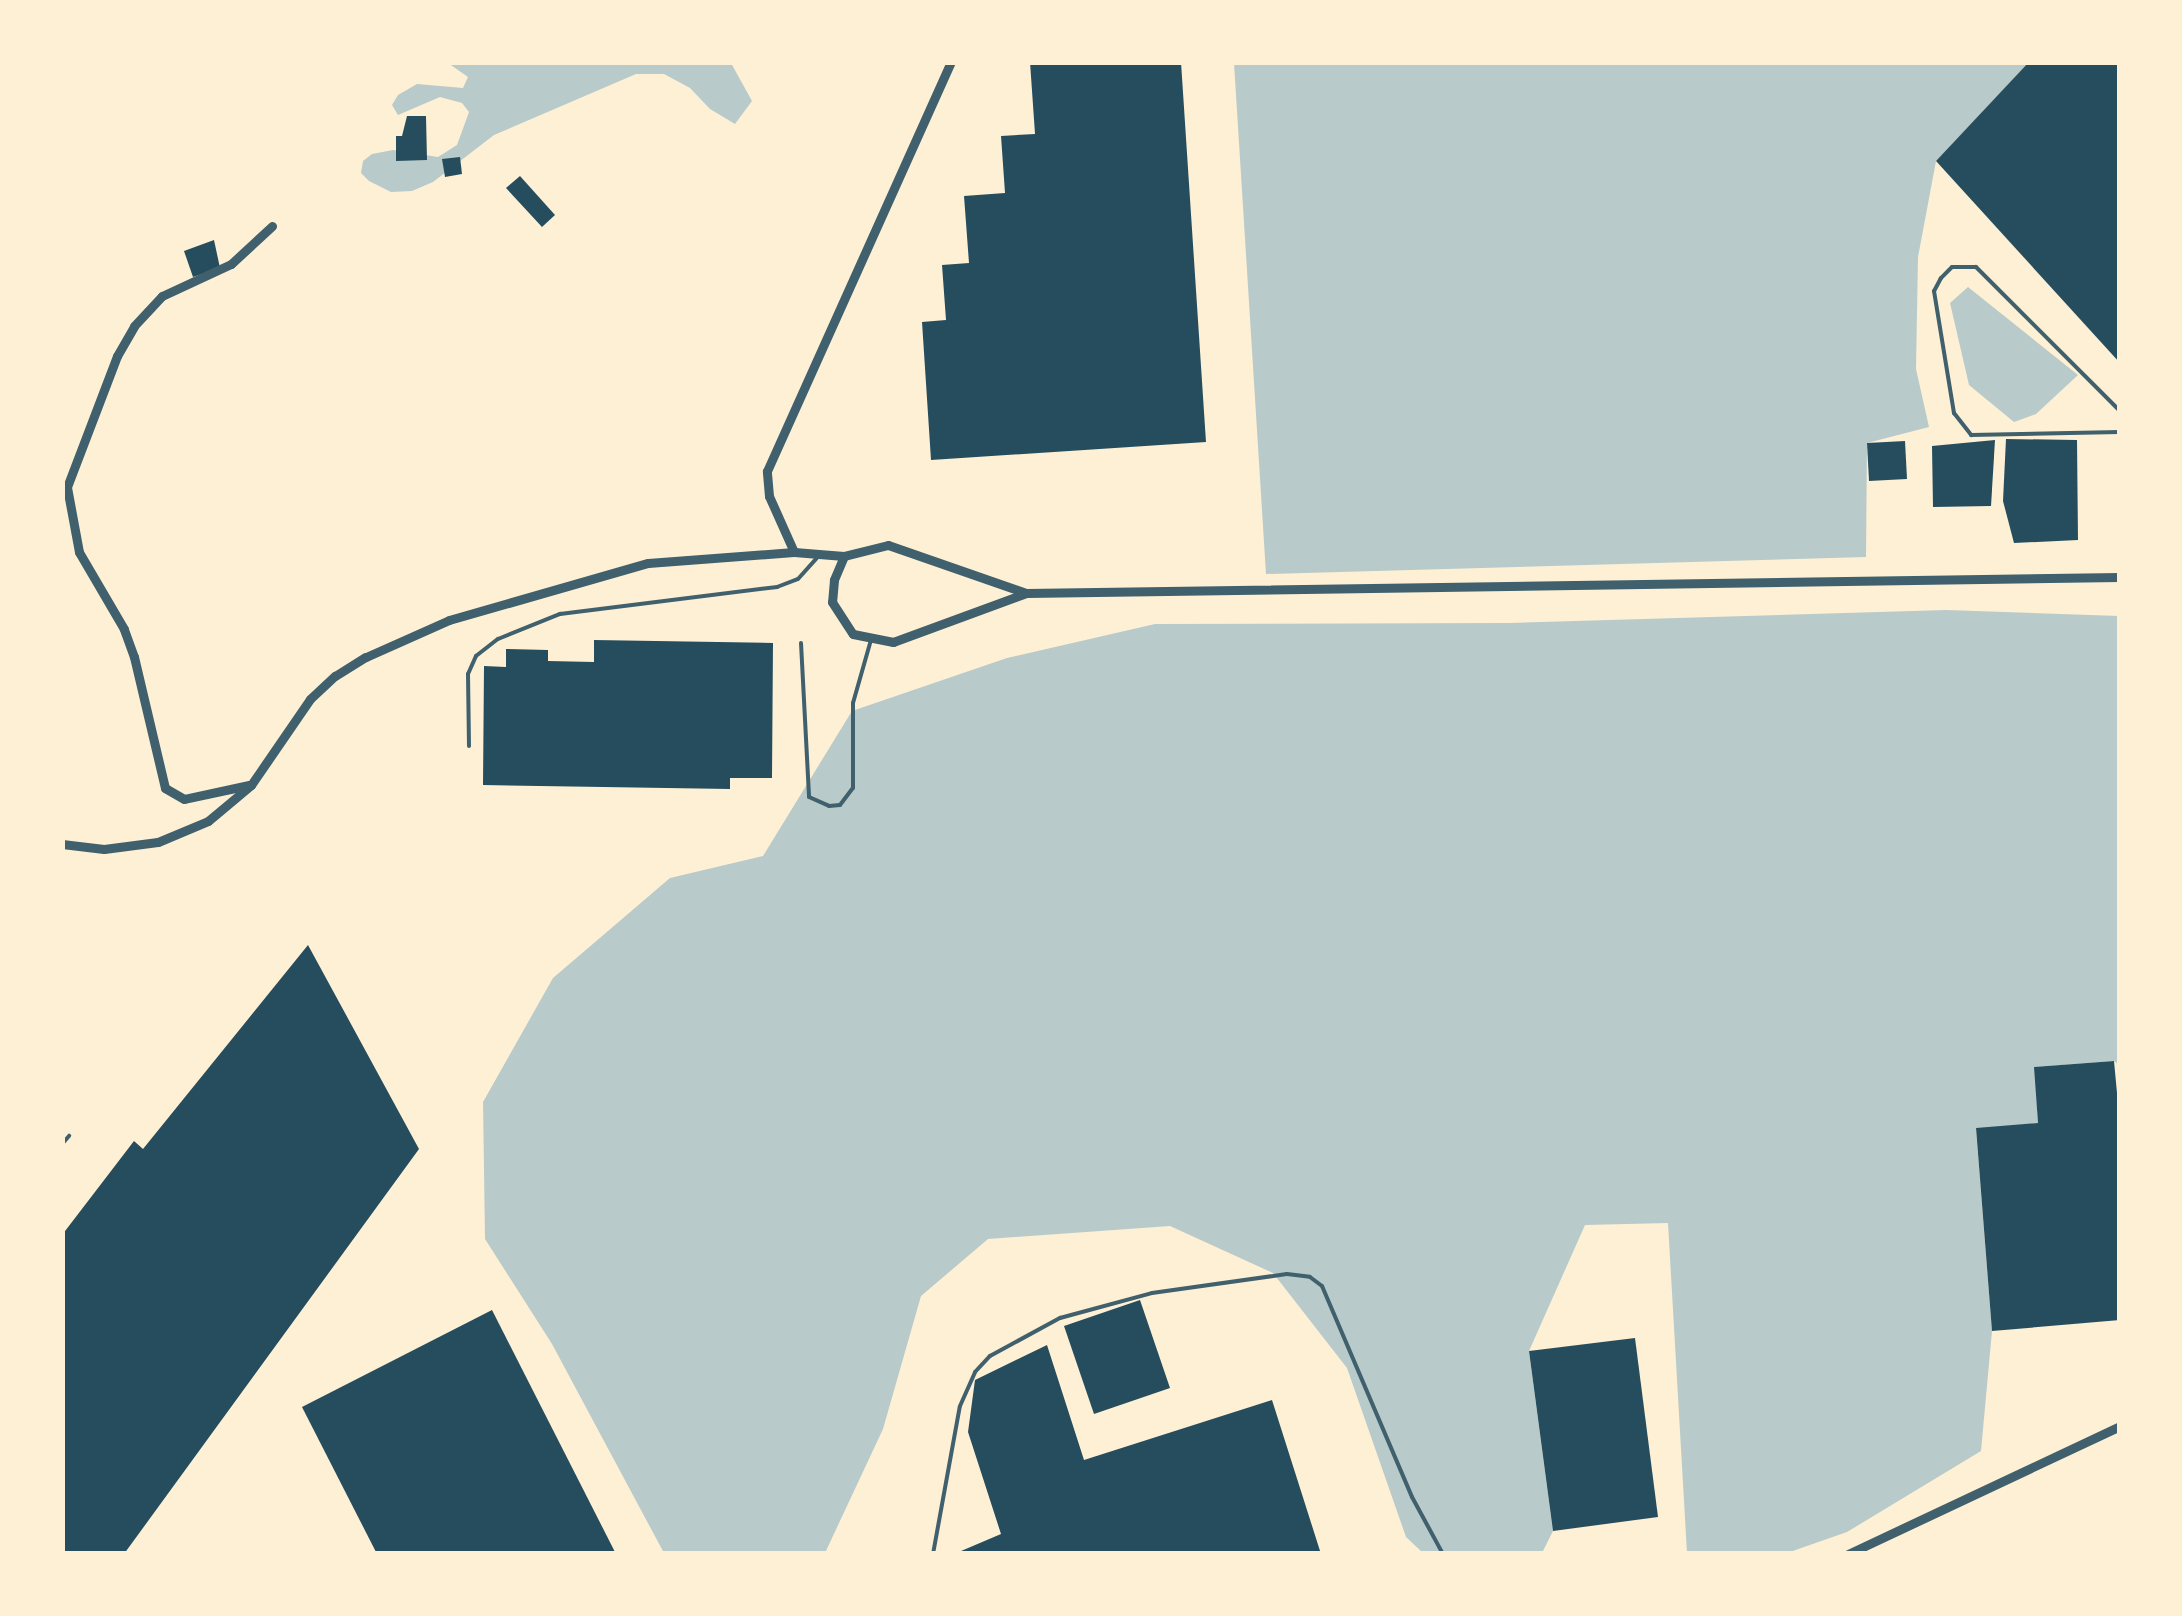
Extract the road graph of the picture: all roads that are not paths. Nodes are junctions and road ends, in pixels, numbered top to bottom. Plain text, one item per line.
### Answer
1 (950, 62) edge
2 (272, 226) dead end
3 (2120, 411) edge
4 (2120, 432) edge
5 (794, 552) junction
6 (820, 554) junction
7 (844, 556) junction
8 (2120, 577) edge
9 (1026, 593) junction
10 (872, 640) junction
11 (801, 643) dead end
12 (469, 746) dead end
13 (251, 784) junction
14 (62, 844) edge
15 (69, 1136) dead end
16 (62, 1144) edge
17 (2120, 1426) edge
18 (1853, 1552) edge
19 (933, 1554) edge
20 (1443, 1554) edge

1 - 5 street
2 - 13 street
3 - 4 lane
5 - 6 street
5 - 13 street
6 - 7 street
6 - 12 lane
7 - 9 street
7 - 10 street
8 - 9 street
9 - 10 street
10 - 11 lane
13 - 14 street
15 - 16 lane
17 - 18 street
19 - 20 lane

